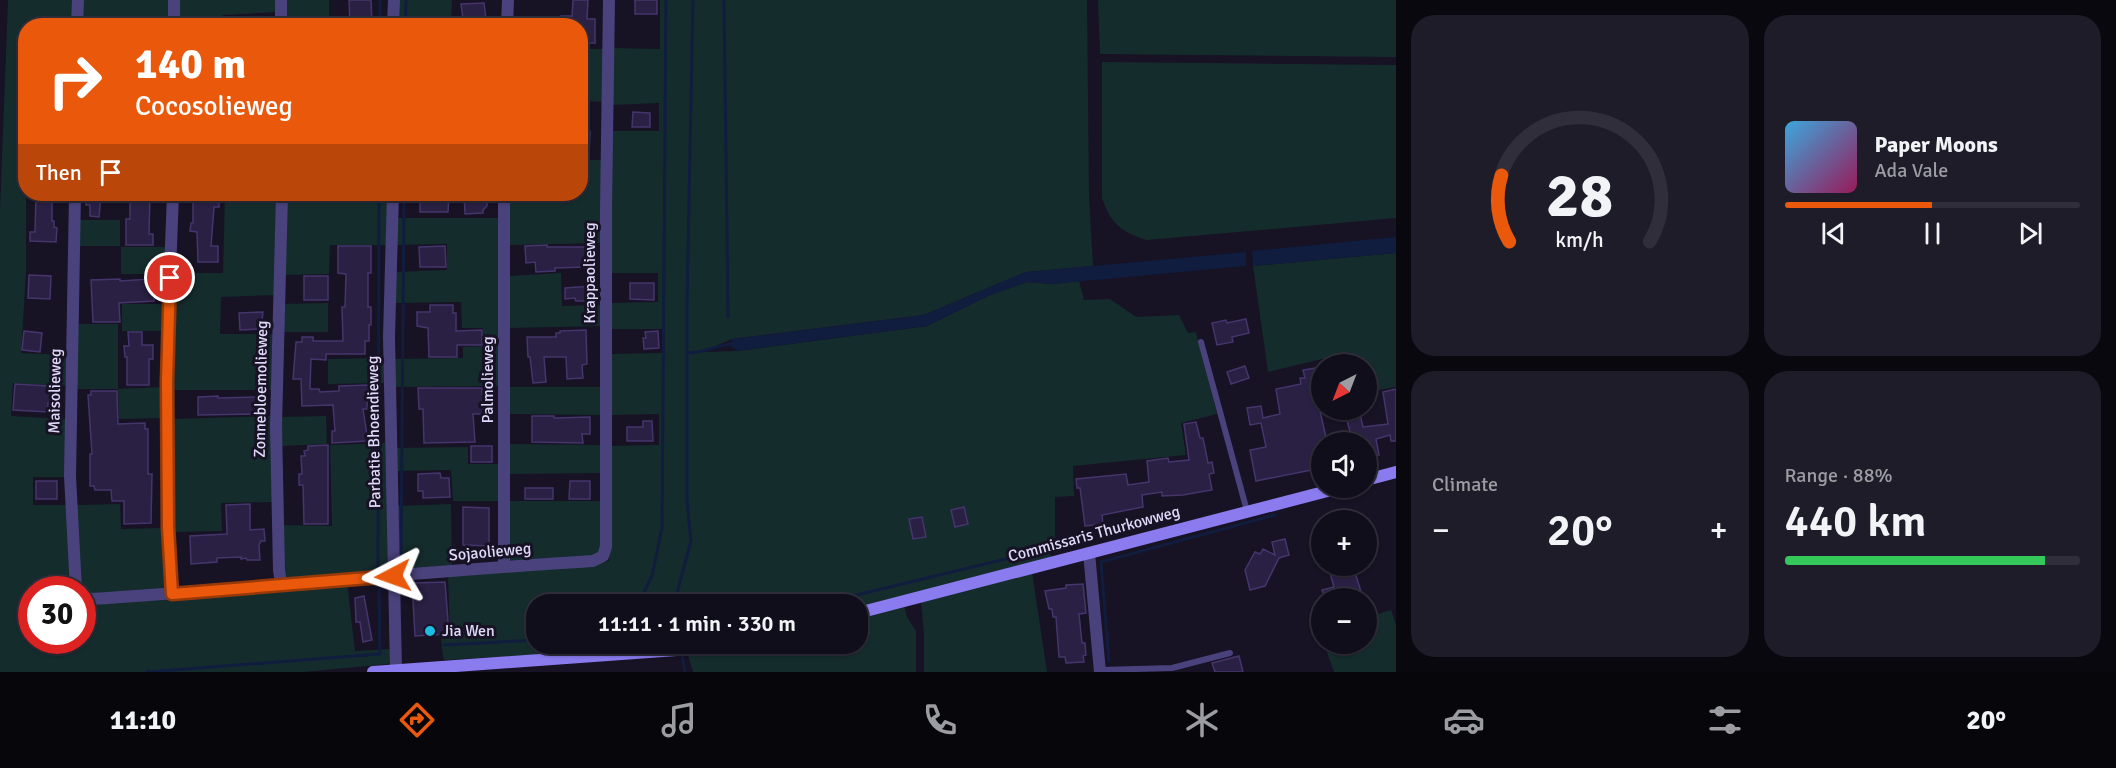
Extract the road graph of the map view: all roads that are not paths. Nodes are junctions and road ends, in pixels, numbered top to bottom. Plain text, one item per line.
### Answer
1 (78, 0) edge
2 (174, 0) edge
3 (281, 0) edge
4 (394, 0) edge
5 (508, 0) edge
6 (609, 0) edge
7 (77, 18) edge
8 (174, 18) edge
9 (281, 18) edge
10 (393, 18) edge
11 (507, 18) edge
12 (75, 201) edge
13 (173, 201) edge
14 (282, 201) edge
15 (393, 201) edge
16 (504, 201) edge
17 (1201, 342) dead end
18 (1396, 472) edge
19 (1377, 477) edge
20 (1311, 495) edge
21 (1247, 511) junction
22 (606, 547) joint
23 (1089, 553) junction
24 (504, 566) junction
25 (75, 576) edge
26 (393, 576) junction
27 (281, 584) junction
28 (172, 594) junction
29 (96, 599) edge
30 (868, 610) edge
31 (1230, 653) dead end
32 (620, 654) edge
33 (396, 670) junction
34 (1100, 671) edge
35 (374, 672) edge

1 - 7 street
2 - 8 street
3 - 9 street
4 - 10 street
5 - 11 street
6 - 22 street, Krappaolieweg
12 - 25 street, Maisolieweg
13 - 28 street
14 - 27 street, Zonnebloemolieweg
15 - 26 street, Parbatie Bhoendieweg
16 - 24 street, Palmolieweg
17 - 21 lane
18 - 19 main road
20 - 21 main road, Commissaris Thurkowweg
21 - 23 main road, Commissaris Thurkowweg
22 - 24 street, Sojaolieweg
23 - 30 main road, Commissaris Thurkowweg
23 - 34 street
24 - 26 street, Sojaolieweg
26 - 27 street, Sojaolieweg
26 - 33 street, Parbatie Bhoendieweg
27 - 28 street, Sojaolieweg
28 - 29 street, Sojaolieweg
31 - 34 lane
32 - 33 main road
33 - 35 main road

